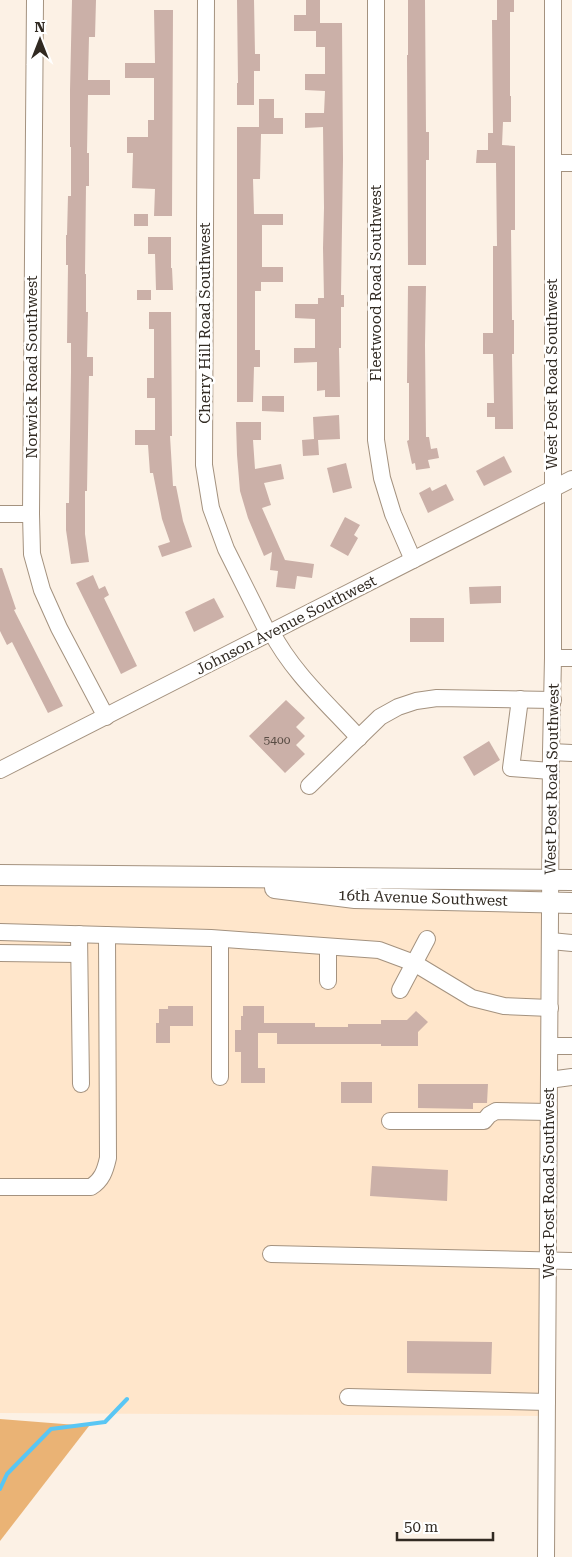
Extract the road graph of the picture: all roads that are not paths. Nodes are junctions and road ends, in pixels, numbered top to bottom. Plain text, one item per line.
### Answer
1 (35, 0) edge
2 (206, 0) edge
3 (376, 0) edge
4 (553, 0) edge
5 (552, 163) junction
6 (572, 163) edge
7 (572, 479) edge
8 (552, 489) junction
9 (0, 514) edge
10 (31, 514) junction
11 (413, 560) junction
12 (269, 632) junction
13 (553, 658) junction
14 (572, 658) edge
15 (520, 699) junction
16 (552, 700) junction
17 (106, 717) junction
18 (360, 738) junction
19 (551, 752) junction
20 (572, 753) edge
21 (0, 770) edge
22 (551, 771) junction
23 (309, 786) dead end
24 (0, 875) edge
25 (184, 876) junction
26 (551, 880) junction
27 (572, 880) edge
28 (551, 902) junction
29 (572, 902) edge
30 (0, 932) edge
31 (79, 934) junction
32 (108, 935) junction
33 (220, 939) junction
34 (427, 939) dead end
35 (551, 942) junction
36 (572, 943) edge
37 (328, 947) junction
38 (0, 953) edge
39 (80, 954) junction
40 (414, 963) junction
41 (328, 981) dead end
42 (400, 990) dead end
43 (550, 1008) junction
44 (550, 1046) junction
45 (572, 1046) edge
46 (572, 1076) edge
47 (220, 1077) dead end
48 (550, 1080) junction
49 (81, 1084) dead end
50 (549, 1112) junction
51 (390, 1121) dead end
52 (0, 1187) edge
53 (271, 1254) dead end
54 (548, 1261) junction
55 (572, 1261) edge
56 (348, 1397) dead end
57 (547, 1402) junction
58 (546, 1557) edge

1 - 10 street, Norwick Road Southwest
2 - 12 street, Cherry Hill Road Southwest
3 - 11 street, Fleetwood Road Southwest
4 - 5 street, West Post Road Southwest
5 - 6 street
5 - 8 street, West Post Road Southwest
7 - 8 street, Johnson Avenue Southwest
8 - 11 street, Johnson Avenue Southwest
8 - 13 street, West Post Road Southwest
9 - 10 street
10 - 17 street, Norwick Road Southwest
11 - 12 street, Johnson Avenue Southwest
12 - 17 street, Johnson Avenue Southwest
12 - 18 street, Cherry Hill Road Southwest
13 - 14 street
13 - 16 street, West Post Road Southwest
15 - 16 street
15 - 18 street
15 - 22 street
16 - 19 street, West Post Road Southwest
17 - 21 street, Johnson Avenue Southwest
18 - 23 street
19 - 20 street
19 - 22 street, West Post Road Southwest
22 - 26 street, West Post Road Southwest
24 - 25 main road, 16th Avenue Southwest
25 - 26 main road, 16th Avenue Southwest
25 - 28 main road, 16th Avenue Southwest
26 - 27 main road, 16th Avenue Southwest
26 - 28 street, West Post Road Southwest
28 - 29 main road, 16th Avenue Southwest
28 - 35 street, West Post Road Southwest
30 - 31 street
31 - 32 street
31 - 39 street
32 - 33 street
32 - 52 street
33 - 37 street
33 - 47 street
34 - 40 street
35 - 36 street
35 - 43 street, West Post Road Southwest
37 - 40 street
37 - 41 street
38 - 39 street
39 - 49 street
40 - 42 street
40 - 43 street
43 - 44 street, West Post Road Southwest
44 - 45 street
44 - 48 street, West Post Road Southwest
46 - 48 street
48 - 50 street, West Post Road Southwest
50 - 51 street
50 - 54 street, West Post Road Southwest
53 - 54 street
54 - 55 street
54 - 57 street, West Post Road Southwest
56 - 57 street
57 - 58 street, West Post Road Southwest

